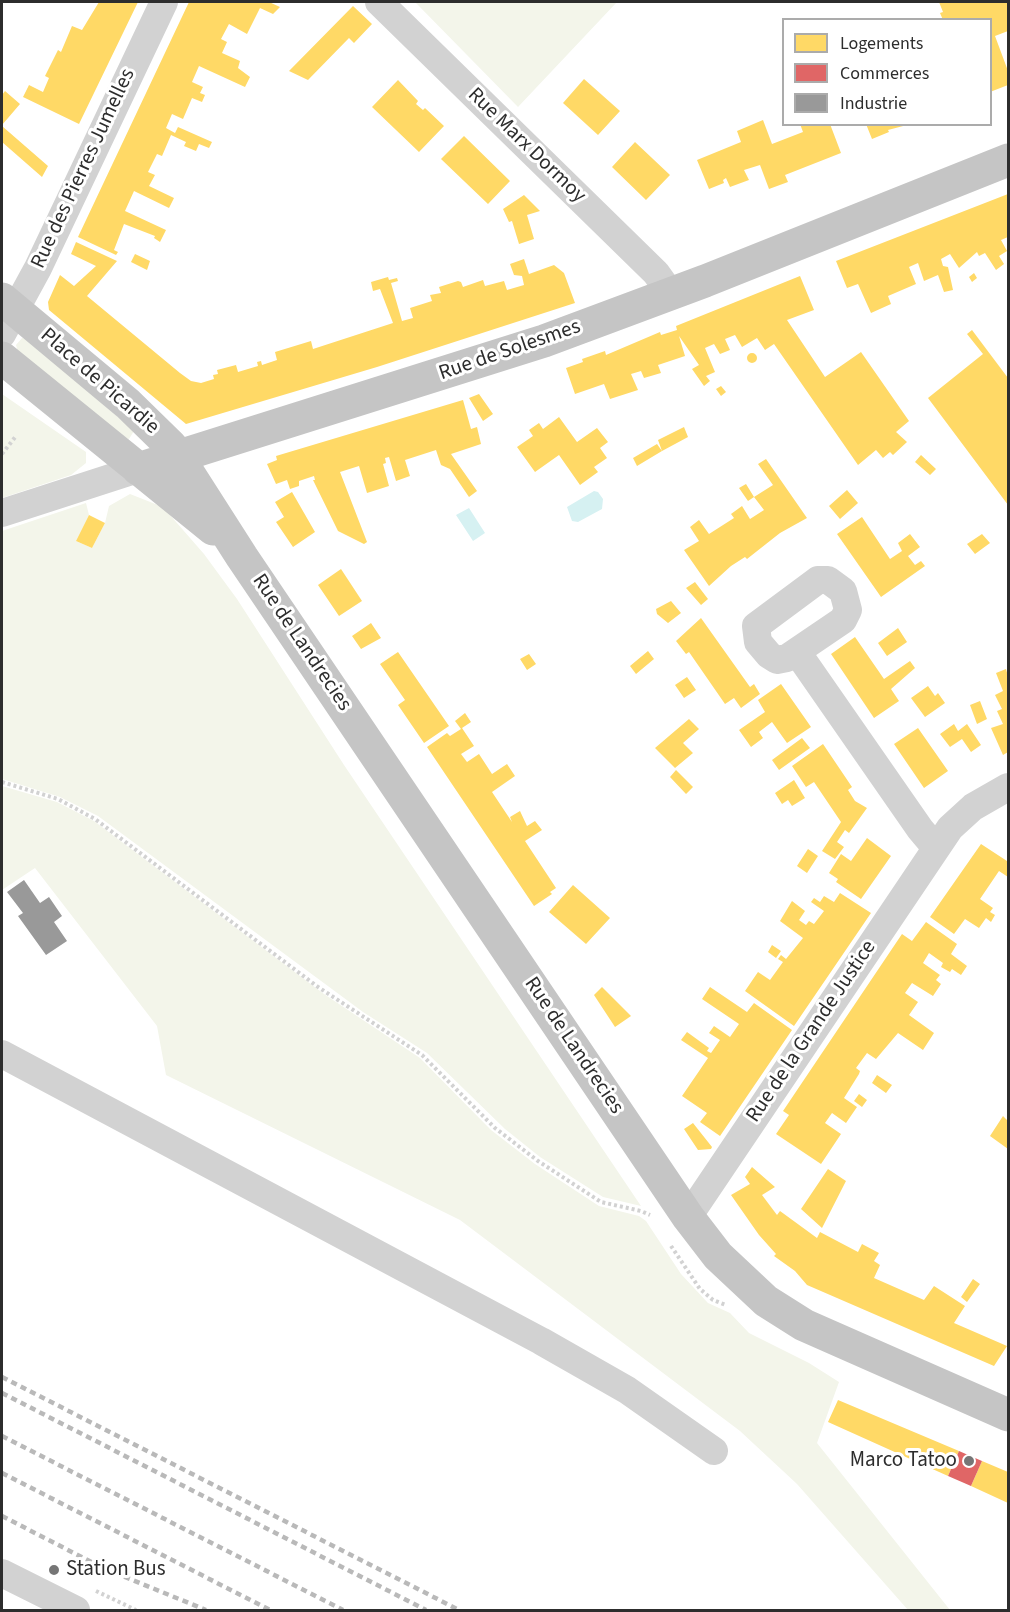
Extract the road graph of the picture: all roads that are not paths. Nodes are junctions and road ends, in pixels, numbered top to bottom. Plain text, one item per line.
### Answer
1 (164, 2) edge
2 (379, 2) edge
3 (1008, 160) edge
4 (671, 294) junction
5 (6, 315) edge
6 (2, 358) edge
7 (178, 456) junction
8 (138, 468) junction
9 (2, 513) edge
10 (242, 557) junction
11 (797, 652) dead end
12 (1008, 788) edge
13 (936, 848) junction
14 (2, 1054) edge
15 (688, 1217) junction
16 (1008, 1415) edge
17 (714, 1450) dead end
18 (2, 1573) edge
19 (76, 1611) edge

1 - 5 street, Rue des Pierres Jumelles
2 - 4 street, Rue Marx Dormoy
3 - 4 main road, Rue de Solesmes
4 - 7 main road, Rue de Solesmes
5 - 7 main road, Place de Picardie
6 - 8 main road, Place de Picardie
7 - 8 main road, Rue de Solesmes
7 - 10 main road, Rue de Landrecies
8 - 9 street, Rue de Solesmes
8 - 10 main road, Rue de Landrecies
10 - 15 main road, Rue de Landrecies
11 - 13 street
12 - 13 street, Rue de la Grande Justice
13 - 15 street, Rue de la Grande Justice
14 - 17 street
15 - 16 main road, Rue de Landrecies
18 - 19 street

